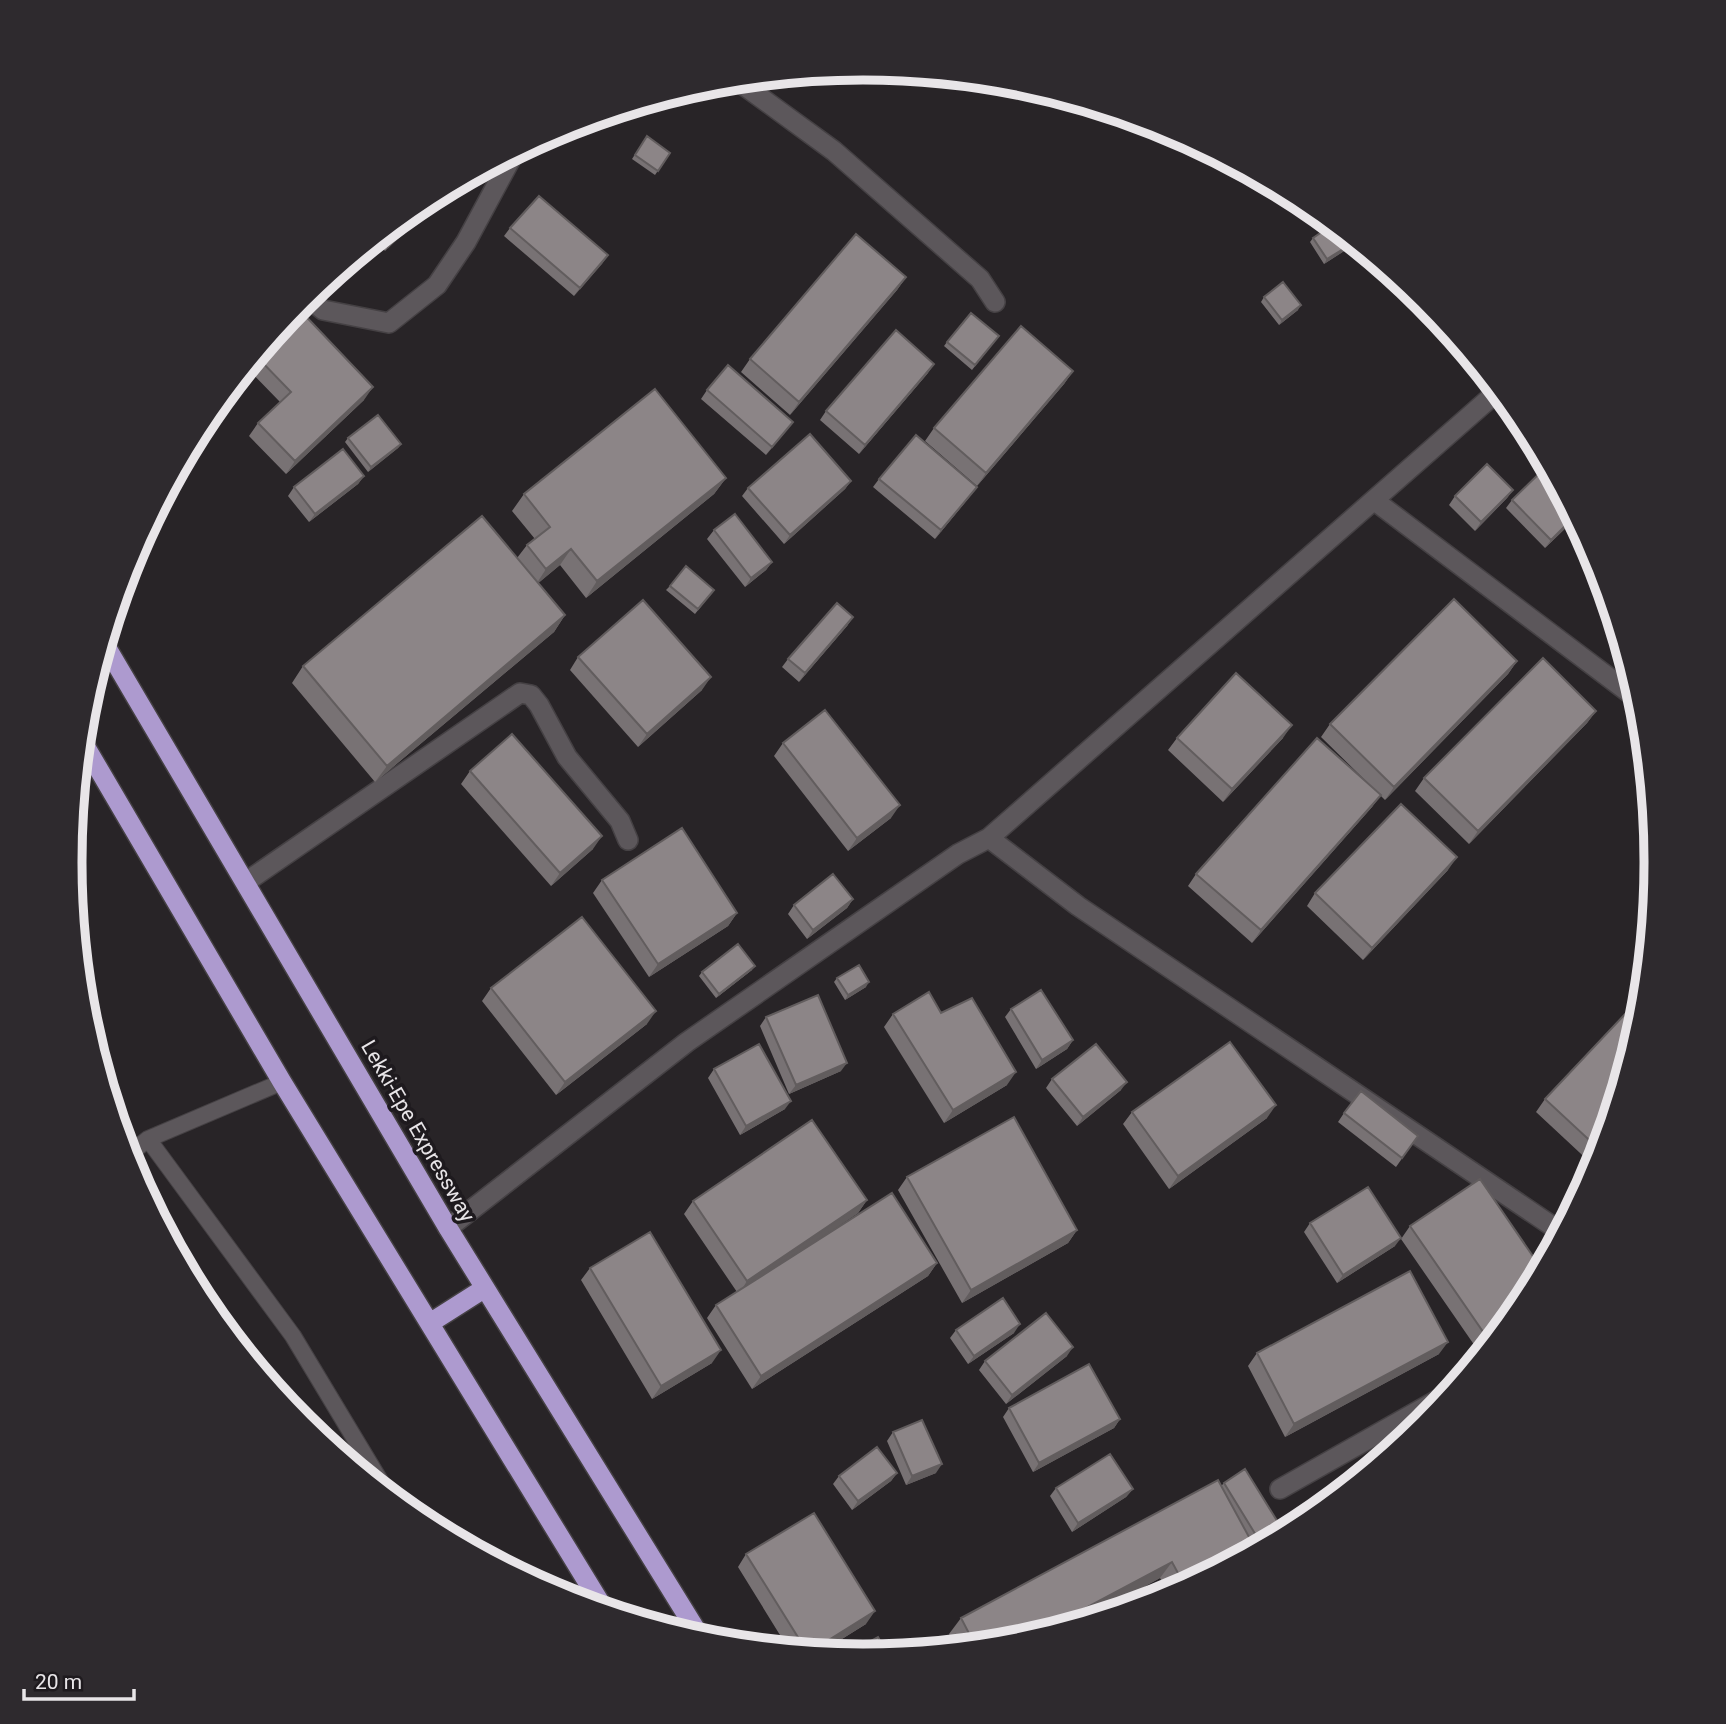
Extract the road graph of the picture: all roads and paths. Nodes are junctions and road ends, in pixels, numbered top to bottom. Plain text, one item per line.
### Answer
1 (750, 89) edge
2 (507, 166) edge
3 (995, 302) dead end
4 (316, 304) edge
5 (1491, 397) edge
6 (1375, 501) junction
7 (110, 653) edge
8 (1624, 689) edge
9 (89, 754) edge
10 (989, 838) junction
11 (628, 840) dead end
12 (246, 882) junction
13 (282, 1082) junction
14 (148, 1139) junction
15 (136, 1148) edge
16 (448, 1227) junction
17 (1554, 1227) edge
18 (485, 1288) junction
19 (429, 1323) junction
20 (1422, 1409) edge
21 (375, 1472) edge
22 (1280, 1489) dead end
23 (596, 1596) edge
24 (692, 1624) edge

1 - 3 street
2 - 4 street
5 - 6 street
6 - 8 street
6 - 10 street
7 - 12 highway, Lekki-Epe Expressway
9 - 13 highway
10 - 16 street
10 - 17 street
11 - 12 street
12 - 16 highway, Lekki-Epe Expressway
13 - 14 lane
13 - 19 highway
14 - 15 lane
14 - 21 lane
16 - 18 highway, Lekki-Epe Expressway
18 - 19 highway
18 - 24 highway, Lekki-Epe Expressway
19 - 23 highway
20 - 22 street

